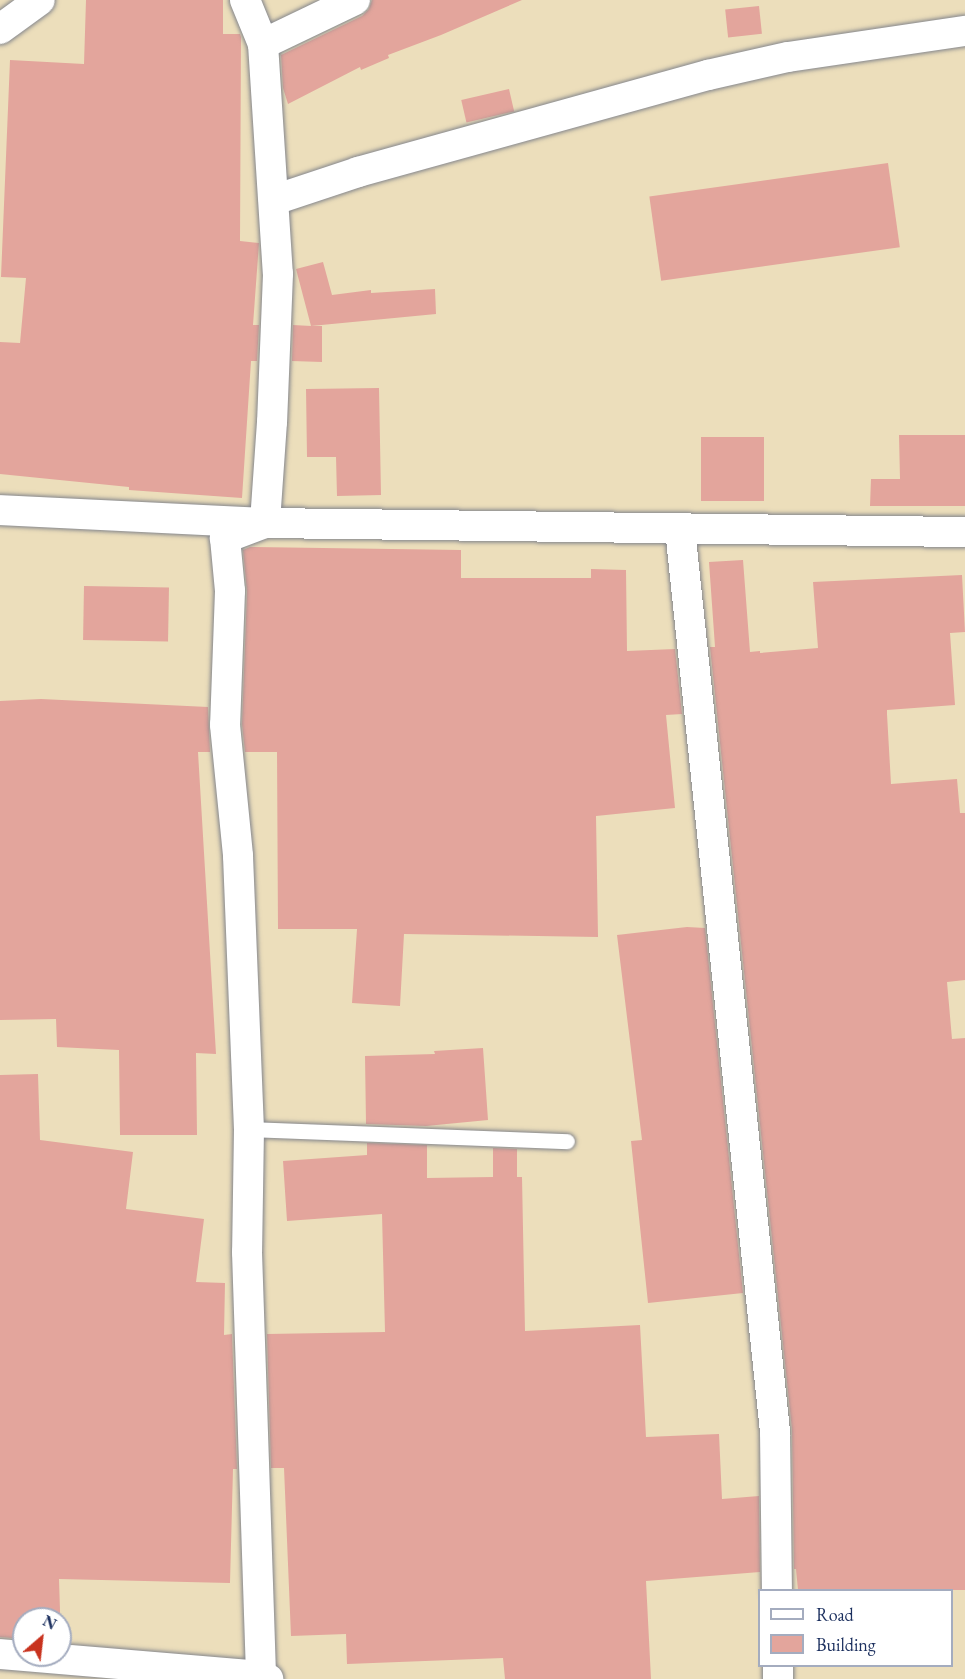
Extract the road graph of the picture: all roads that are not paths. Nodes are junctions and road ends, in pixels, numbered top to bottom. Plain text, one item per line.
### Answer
1 (40, 0) edge
2 (245, 0) edge
3 (356, 0) edge
4 (0, 29) edge
5 (965, 31) edge
6 (263, 44) junction
7 (274, 200) junction
8 (0, 510) edge
9 (265, 523) junction
10 (681, 529) junction
11 (965, 532) edge
12 (249, 1130) junction
13 (567, 1141) dead end
14 (777, 1589) edge
15 (0, 1654) edge
16 (264, 1677) edge

1 - 4 street
2 - 6 street
3 - 6 street
5 - 7 street
6 - 7 street
7 - 9 street
8 - 9 street
9 - 10 street
9 - 12 street
10 - 11 street
10 - 14 street
12 - 13 lane
12 - 16 street
15 - 16 street

